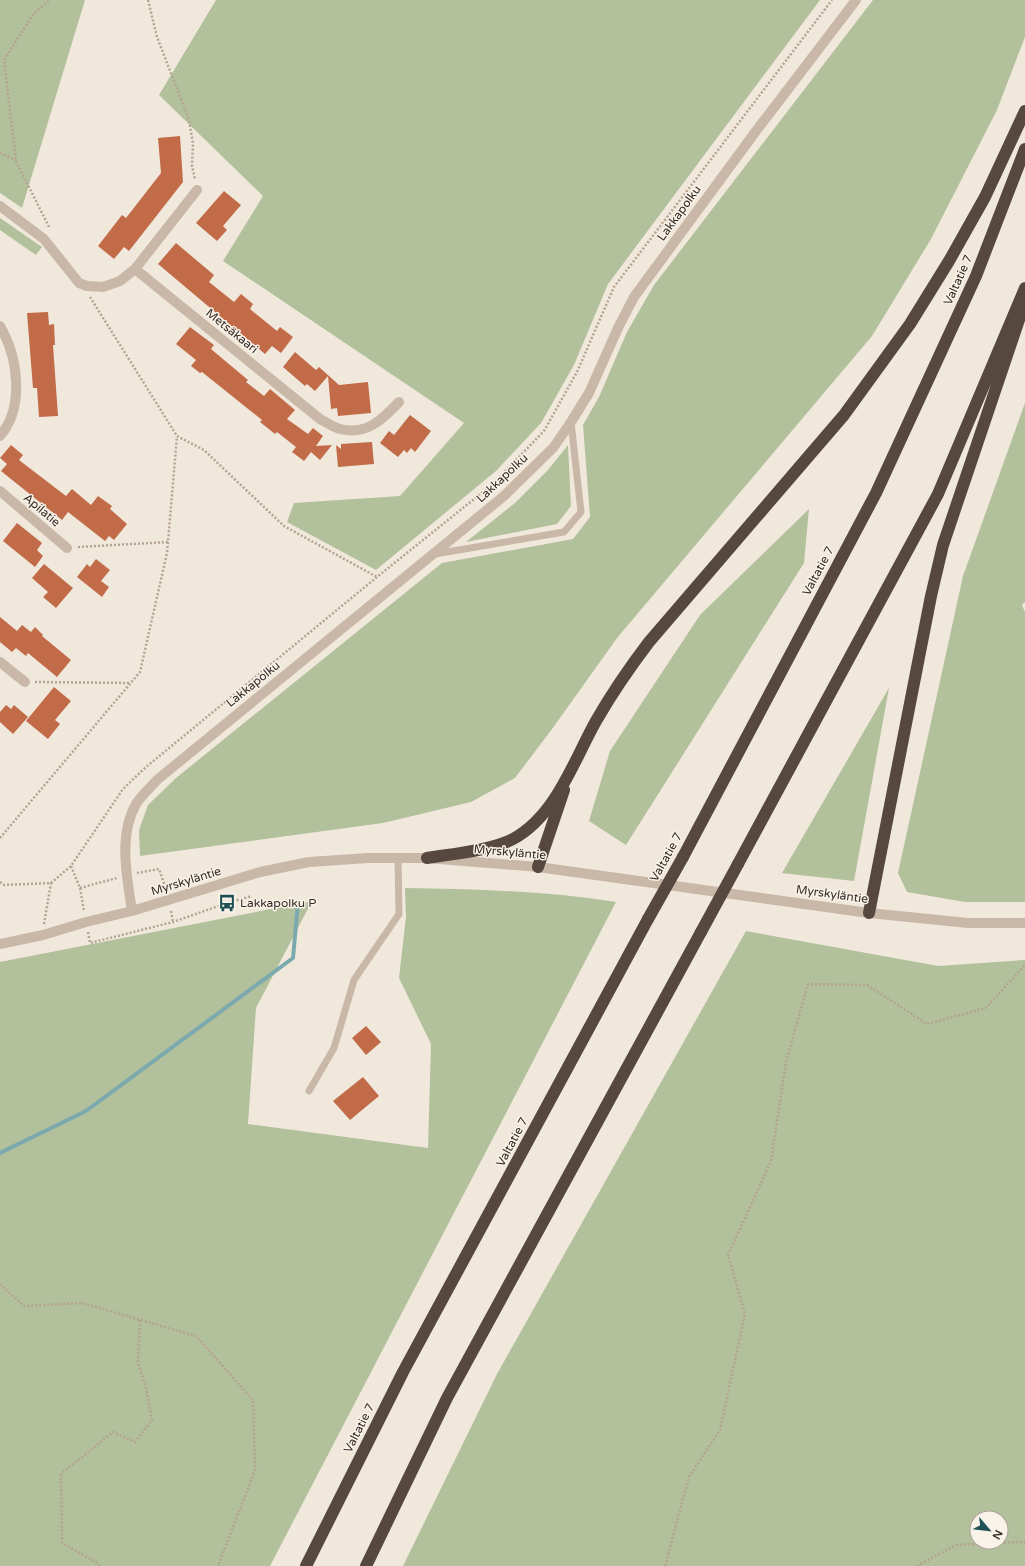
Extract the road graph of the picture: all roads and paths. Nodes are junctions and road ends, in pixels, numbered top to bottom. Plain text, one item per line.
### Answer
1 (50, 0) edge
2 (148, 0) edge
3 (832, 0) edge
4 (856, 0) edge
5 (1025, 111) edge
6 (1025, 149) edge
7 (0, 153) edge
8 (16, 160) junction
9 (197, 190) joint
10 (0, 206) edge
11 (50, 230) dead end
12 (135, 269) junction
13 (87, 286) junction
14 (1025, 288) edge
15 (1025, 303) edge
16 (0, 326) edge
17 (399, 402) dead end
18 (571, 422) junction
19 (0, 436) edge
20 (177, 436) junction
21 (0, 491) edge
22 (168, 542) junction
23 (67, 548) joint
24 (434, 554) junction
25 (377, 577) junction
26 (0, 662) edge
27 (25, 682) joint
28 (130, 683) junction
29 (568, 776) junction
30 (0, 838) edge
31 (398, 858) junction
32 (427, 858) junction
33 (71, 866) junction
34 (538, 867) junction
35 (127, 875) junction
36 (0, 882) edge
37 (51, 883) junction
38 (80, 888) junction
39 (252, 896) dead end
40 (170, 900) junction
41 (132, 911) junction
42 (869, 912) junction
43 (86, 922) junction
44 (173, 922) junction
45 (1025, 923) edge
46 (43, 935) junction
47 (0, 944) edge
48 (1025, 965) edge
49 (309, 1091) dead end
50 (0, 1284) edge
51 (140, 1320) junction
52 (1025, 1543) edge
53 (100, 1566) edge
54 (218, 1566) edge
55 (306, 1566) edge
56 (366, 1566) edge
57 (665, 1566) edge
58 (917, 1566) edge

1 - 8 path
2 - 9 path
3 - 25 path
4 - 18 street, Lakkapolku
5 - 29 highway
6 - 55 highway, Valtatie 7, bridge
7 - 8 path
8 - 11 path
9 - 12 street
10 - 13 street
12 - 13 street
12 - 17 street, Metsäkaari
13 - 20 path
14 - 56 highway, bridge
15 - 42 highway
16 - 19 street
18 - 24 street, Lakkapolku
18 - 24 lane
20 - 22 path
20 - 25 path
21 - 23 street, Apilatie
22 - 23 path
22 - 28 path
24 - 35 street, Lakkapolku
25 - 33 path
26 - 27 street
27 - 28 path
28 - 30 path
29 - 32 highway
29 - 34 highway
31 - 32 street, Myrskyläntie
31 - 40 street, Myrskyläntie
31 - 49 lane
32 - 34 street, Myrskyläntie
33 - 37 path
33 - 38 path
34 - 42 street, Myrskyläntie
35 - 38 path
35 - 40 path
35 - 41 street, Lakkapolku
36 - 37 path
37 - 46 path
38 - 43 path
39 - 44 path
40 - 41 street, Myrskyläntie
40 - 44 path
41 - 43 street, Myrskyläntie
42 - 45 street, Myrskyläntie
43 - 44 path
43 - 46 street, Myrskyläntie
46 - 47 street, Myrskyläntie
48 - 57 path
50 - 51 path
51 - 53 path
51 - 54 path
52 - 58 path

